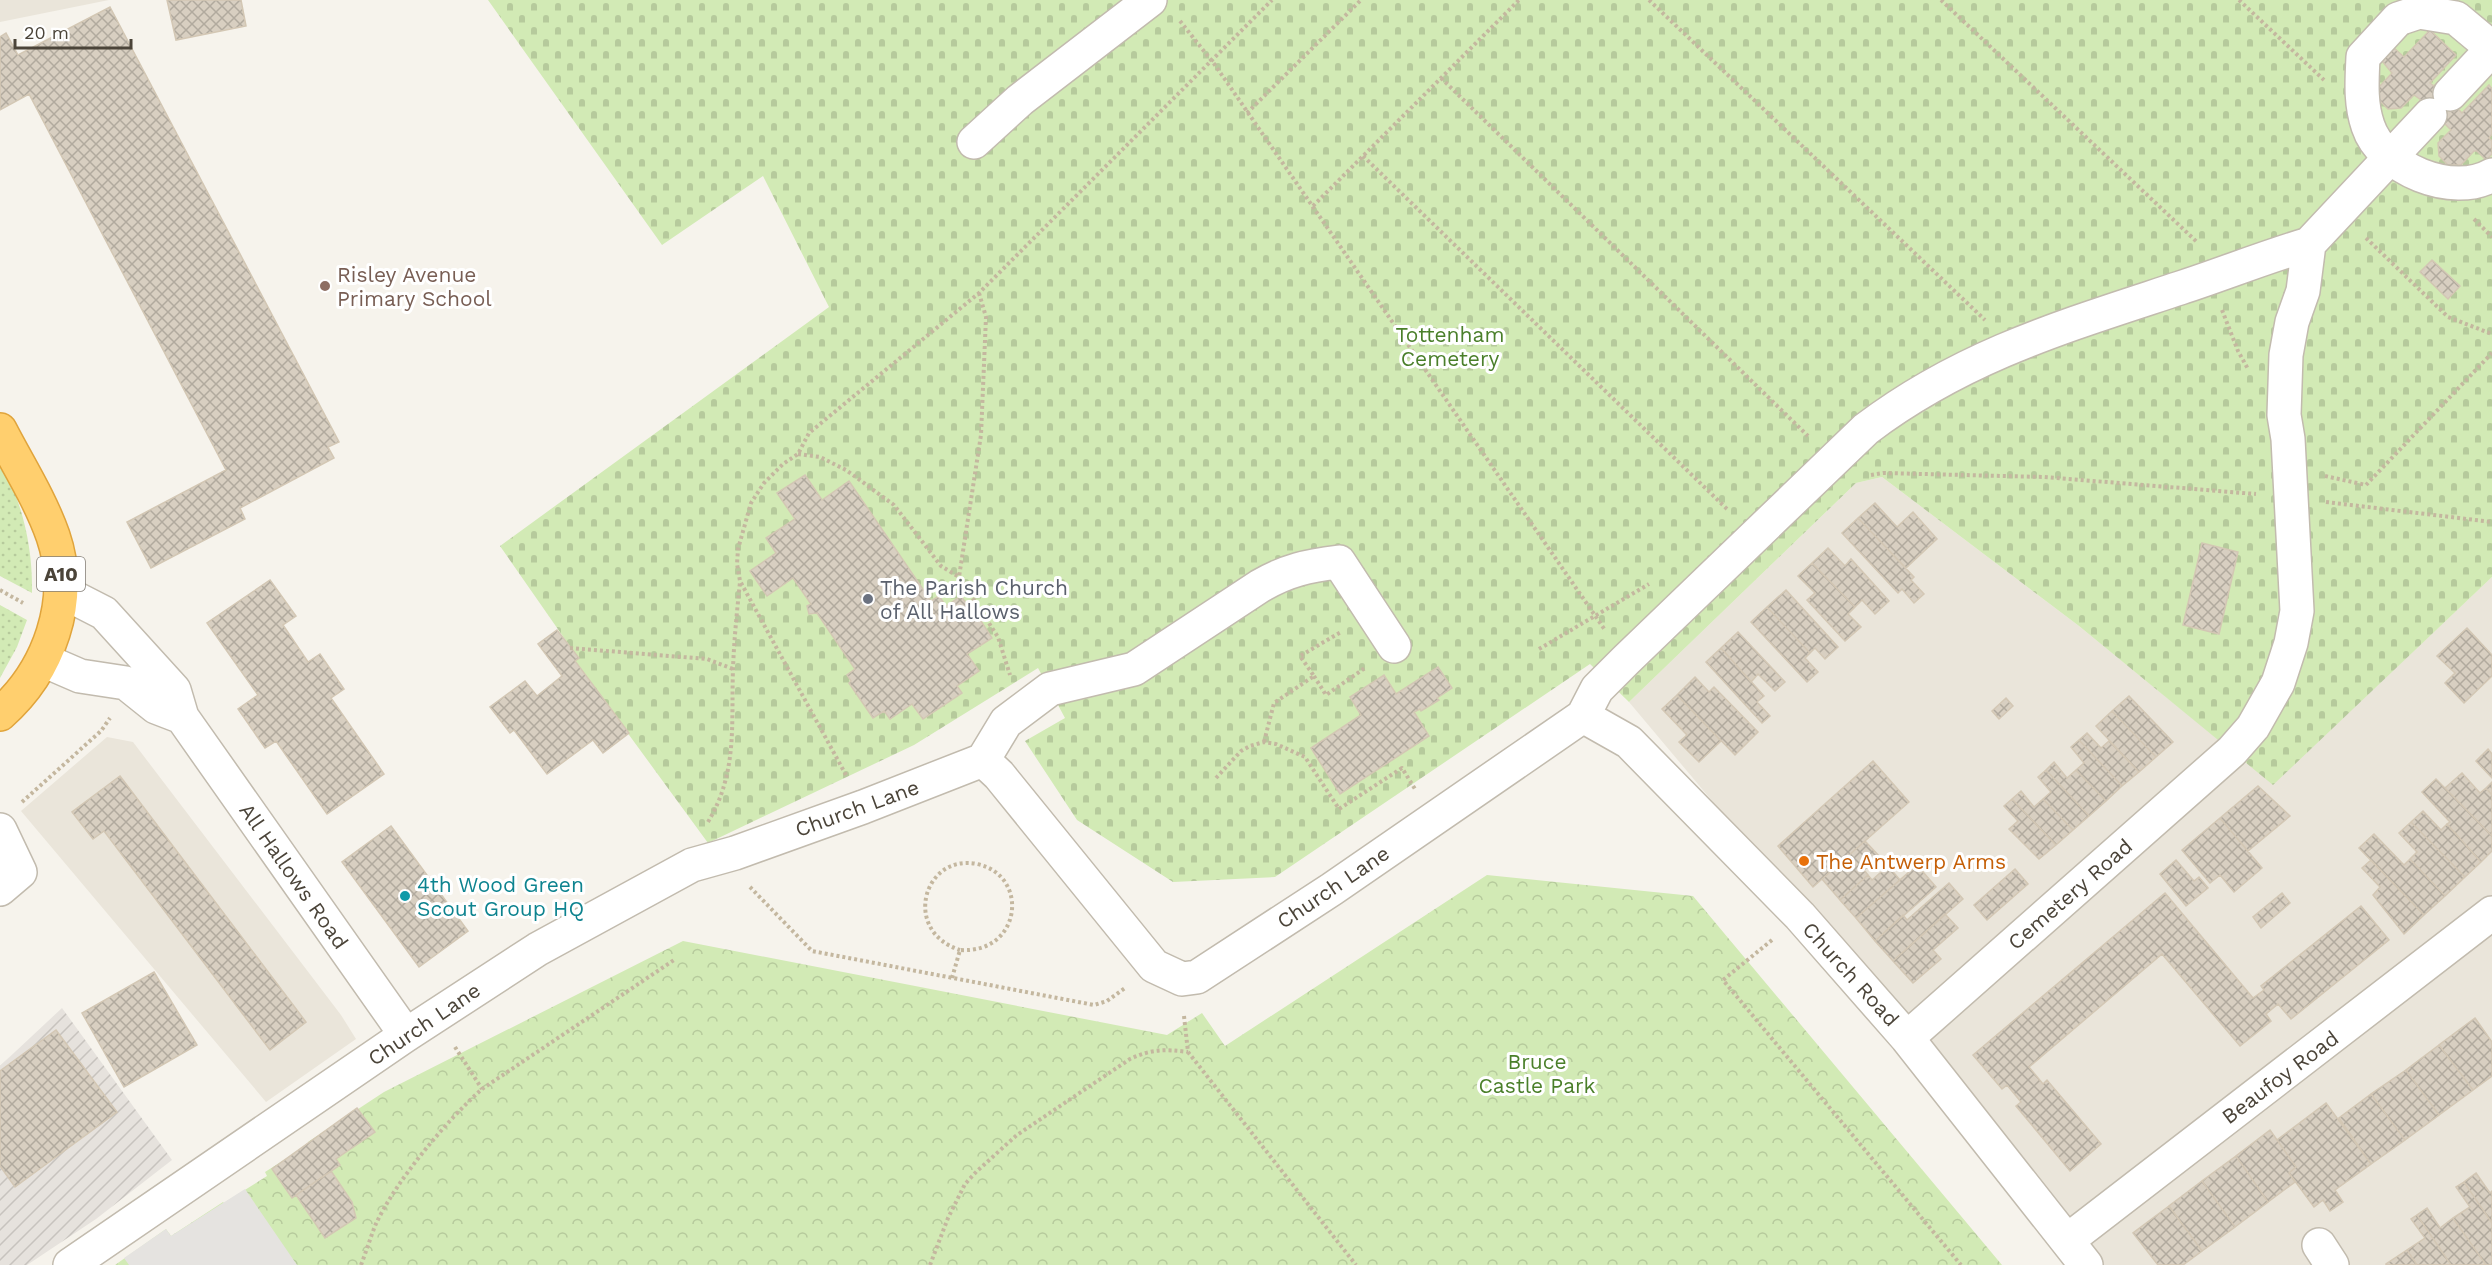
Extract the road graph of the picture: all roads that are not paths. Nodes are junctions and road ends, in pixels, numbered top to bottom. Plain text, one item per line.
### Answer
1 (1150, 0) edge
2 (2492, 48) edge
3 (974, 142) dead end
4 (2389, 158) junction
5 (2492, 175) edge
6 (2309, 244) junction
7 (0, 430) edge
8 (61, 591) junction
9 (1394, 646) dead end
10 (43, 660) junction
11 (0, 714) edge
12 (1583, 716) junction
13 (182, 717) junction
14 (983, 760) junction
15 (8, 818) edge
16 (0, 888) edge
17 (2492, 913) edge
18 (406, 1035) junction
19 (1907, 1038) junction
20 (2077, 1252) edge
21 (70, 1265) edge

1 - 3 street
2 - 4 street
2 - 4 street
4 - 5 street
4 - 6 street
6 - 12 street
6 - 19 street, Cemetery Road
7 - 8 highway, A10
8 - 10 highway, A10
8 - 13 street, All Hallows Road
9 - 14 street
10 - 11 highway, A10
10 - 13 street
12 - 14 street, Church Lane
12 - 19 street, Church Road
13 - 18 street, All Hallows Road
14 - 18 street, Church Lane
15 - 16 street
17 - 20 street, Beaufoy Road
18 - 21 street, Church Lane
19 - 20 street, Church Road

